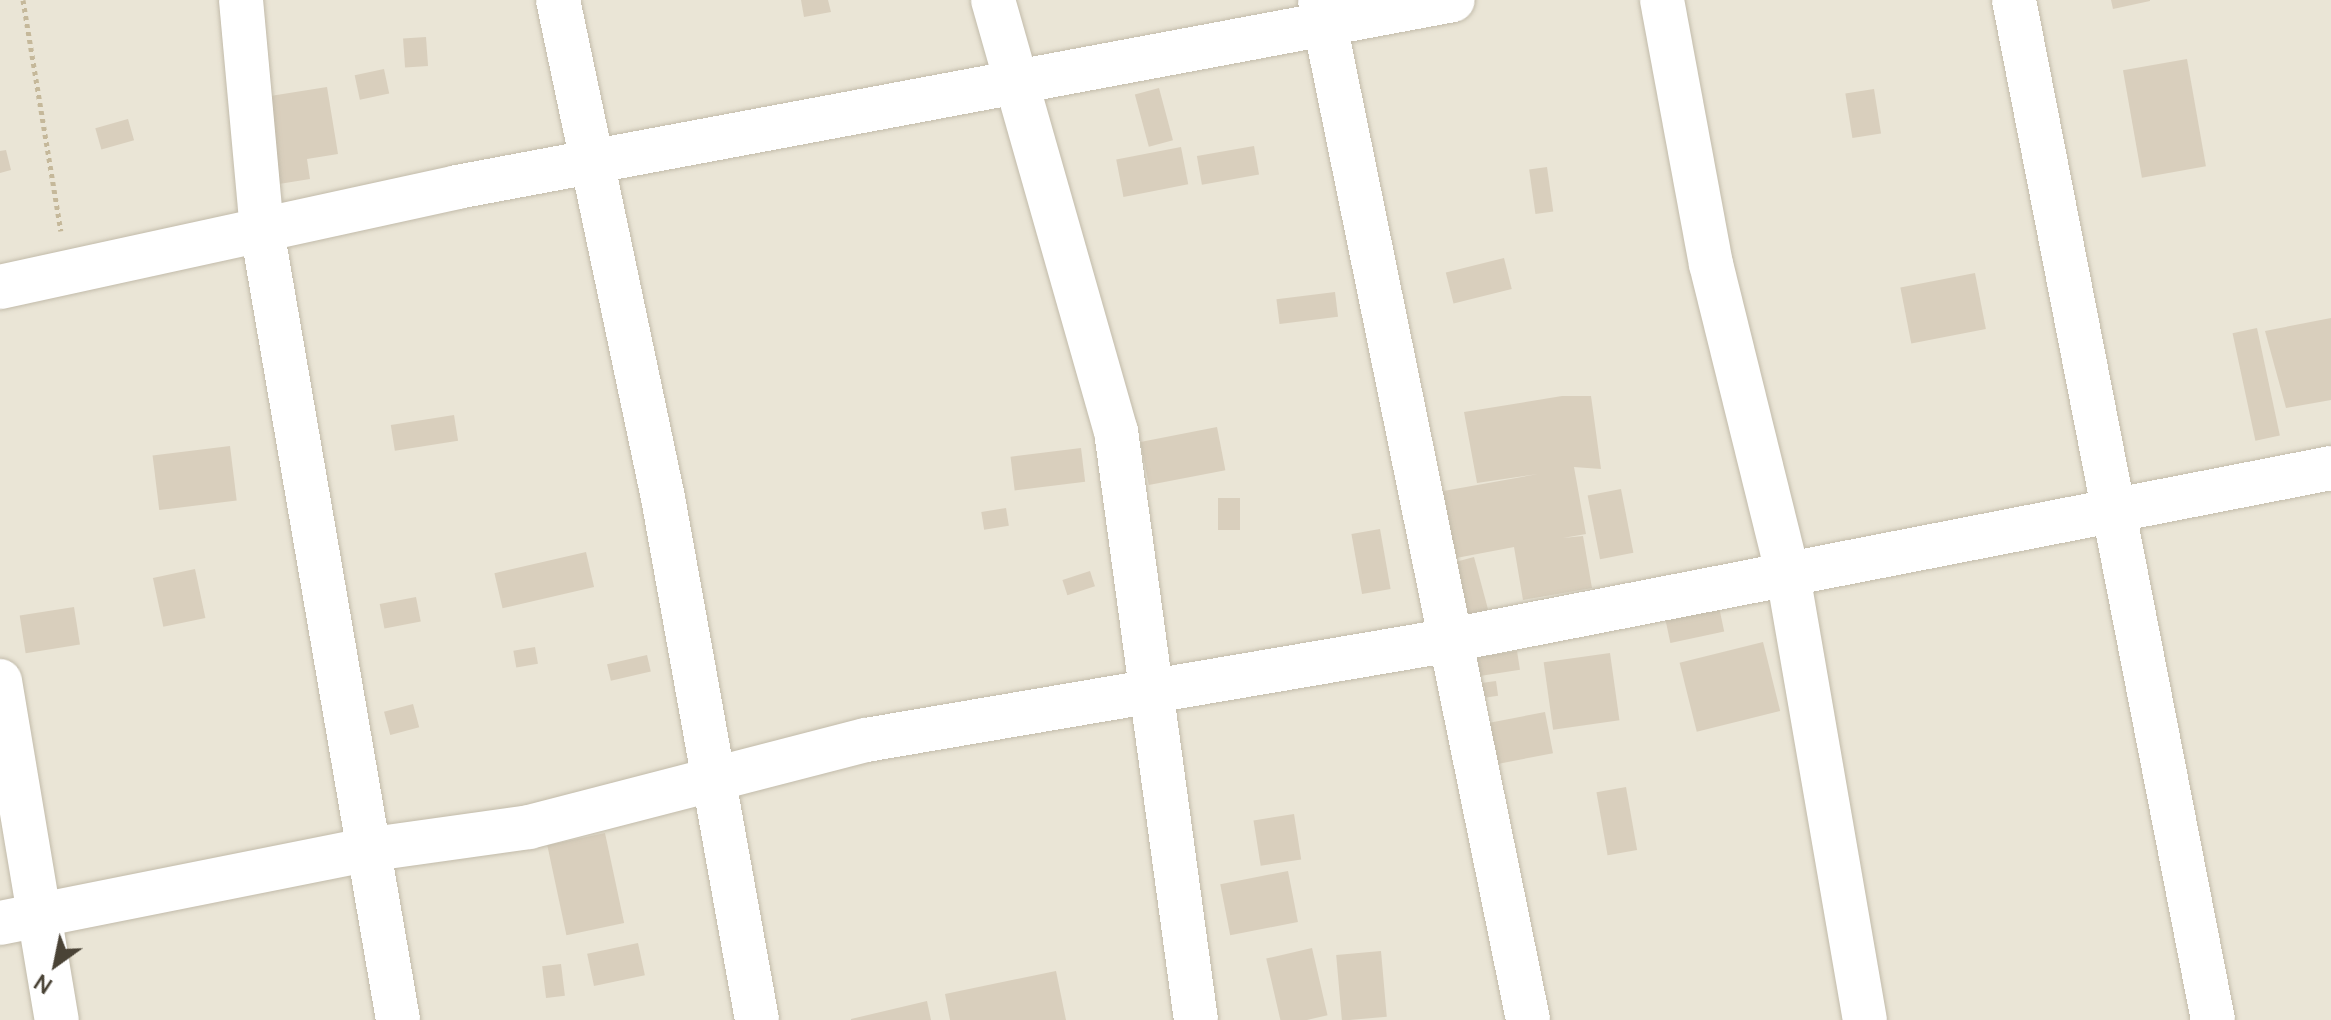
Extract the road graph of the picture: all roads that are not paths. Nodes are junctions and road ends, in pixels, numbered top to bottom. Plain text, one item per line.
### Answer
1 (241, 0) edge
2 (558, 0) edge
3 (993, 0) edge
4 (1453, 0) edge
5 (1662, 0) edge
6 (2014, 0) edge
7 (1322, 12) edge
8 (1014, 82) junction
9 (597, 161) junction
10 (262, 230) junction
11 (0, 287) edge
12 (2331, 468) edge
13 (2118, 510) junction
14 (1788, 575) junction
15 (1446, 641) junction
16 (0, 681) edge
17 (1152, 694) junction
18 (711, 782) junction
19 (366, 850) junction
20 (20, 919) edge
21 (57, 1020) edge
22 (398, 1020) edge
23 (757, 1020) edge
24 (1196, 1020) edge
25 (1528, 1020) edge
26 (1865, 1020) edge
27 (2213, 1020) edge

1 - 10 street
2 - 9 street
3 - 8 street
4 - 7 street
5 - 14 street
6 - 13 street
7 - 8 street
7 - 15 street
8 - 9 street
8 - 17 street
9 - 10 street
9 - 18 street
10 - 11 street
10 - 19 street
12 - 13 street
13 - 14 street
13 - 27 street
14 - 15 street
14 - 26 street
15 - 17 street
15 - 25 street
16 - 20 street
17 - 18 street
17 - 24 street
18 - 19 street
18 - 23 street
19 - 20 street
19 - 22 street
20 - 21 street

